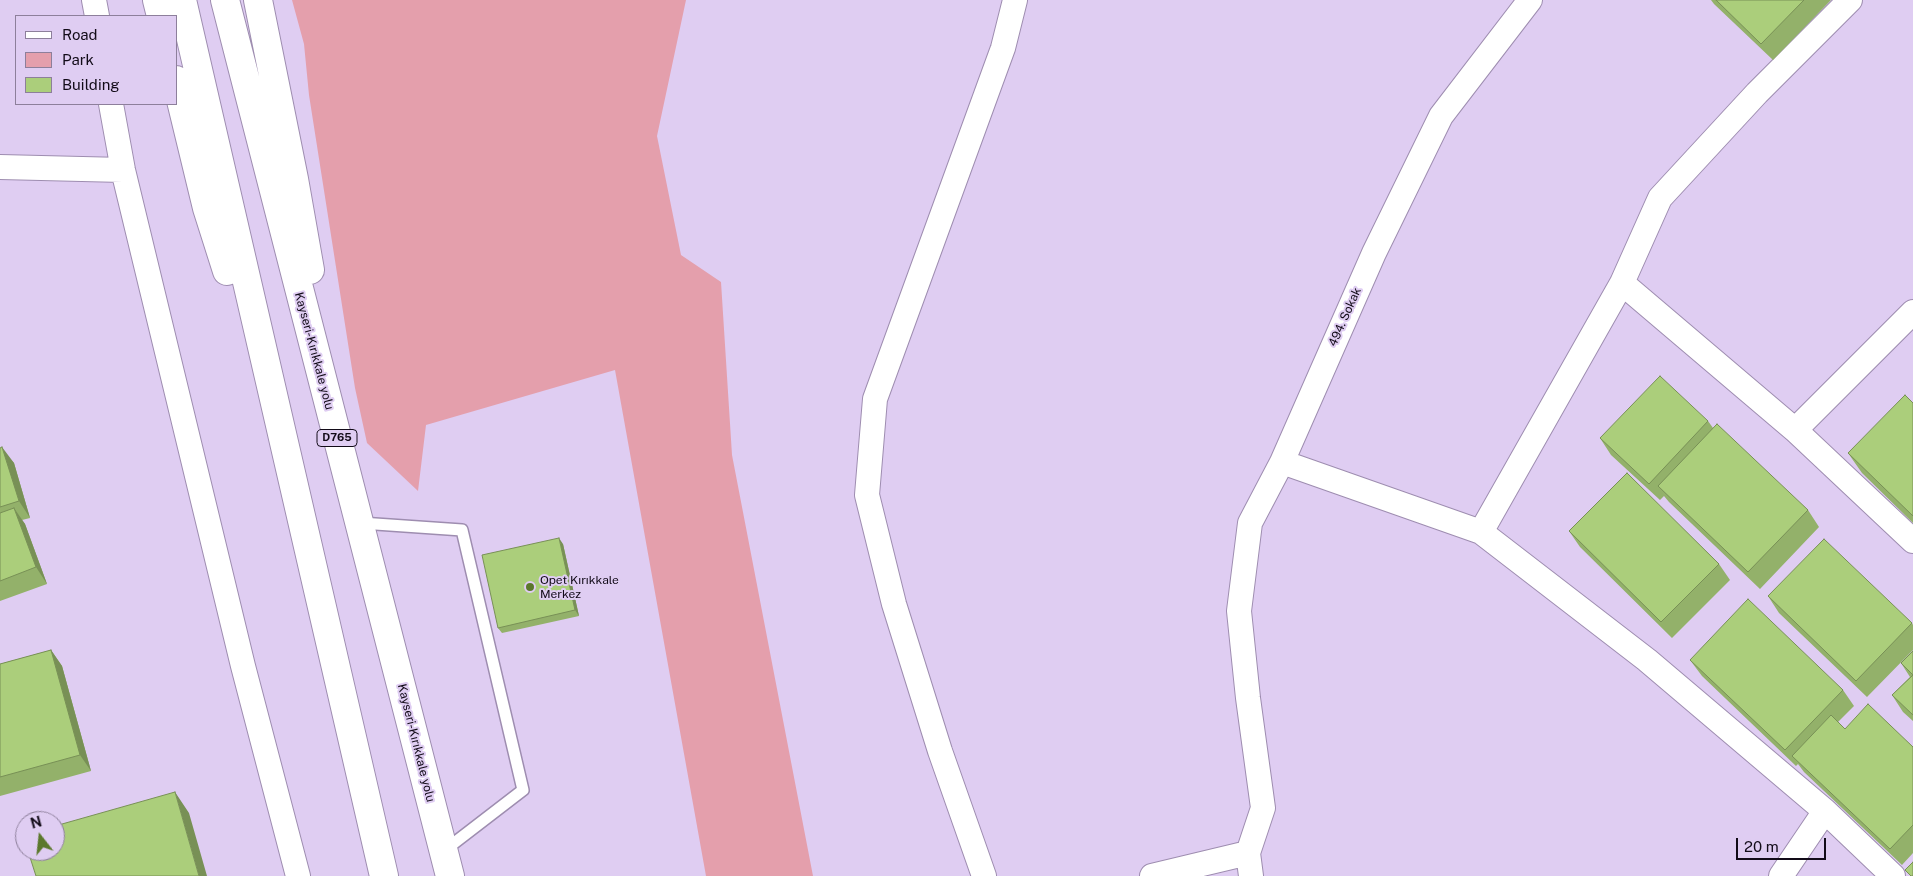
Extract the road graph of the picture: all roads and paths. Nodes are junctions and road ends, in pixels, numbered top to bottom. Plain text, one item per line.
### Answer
1 (94, 0) edge
2 (157, 0) edge
3 (182, 0) edge
4 (225, 0) edge
5 (258, 0) edge
6 (1015, 0) edge
7 (1530, 0) edge
8 (1850, 0) edge
9 (97, 15) edge
10 (161, 15) edge
11 (178, 88) edge
12 (111, 105) edge
13 (0, 167) edge
14 (123, 170) junction
15 (1622, 283) junction
16 (1913, 312) edge
17 (1795, 430) junction
18 (340, 449) junction
19 (286, 460) junction
20 (1282, 462) junction
21 (360, 523) junction
22 (1481, 532) junction
23 (1913, 541) edge
24 (1825, 811) junction
25 (1248, 853) junction
26 (447, 863) edge
27 (298, 876) edge
28 (384, 876) edge
29 (984, 876) edge
30 (1152, 876) edge
31 (1251, 876) edge
32 (1780, 876) edge
33 (1893, 876) edge

1 - 9 street
2 - 10 highway
3 - 19 highway
4 - 18 highway, Kayseri-Kırıkkale yolu / D765
5 - 18 highway
6 - 29 street
7 - 20 street, 494. Sokak
8 - 15 street
11 - 19 highway
12 - 14 street
13 - 14 street
14 - 27 street
15 - 17 street
15 - 22 street
16 - 17 street
17 - 23 street
18 - 21 highway, Kayseri-Kırıkkale yolu / D765
19 - 28 highway
20 - 22 street
20 - 25 street, 494. Sokak
21 - 26 highway, Kayseri-Kırıkkale yolu / D765
21 - 26 lane
22 - 24 street
24 - 32 street
24 - 33 street
25 - 30 street
25 - 31 street

